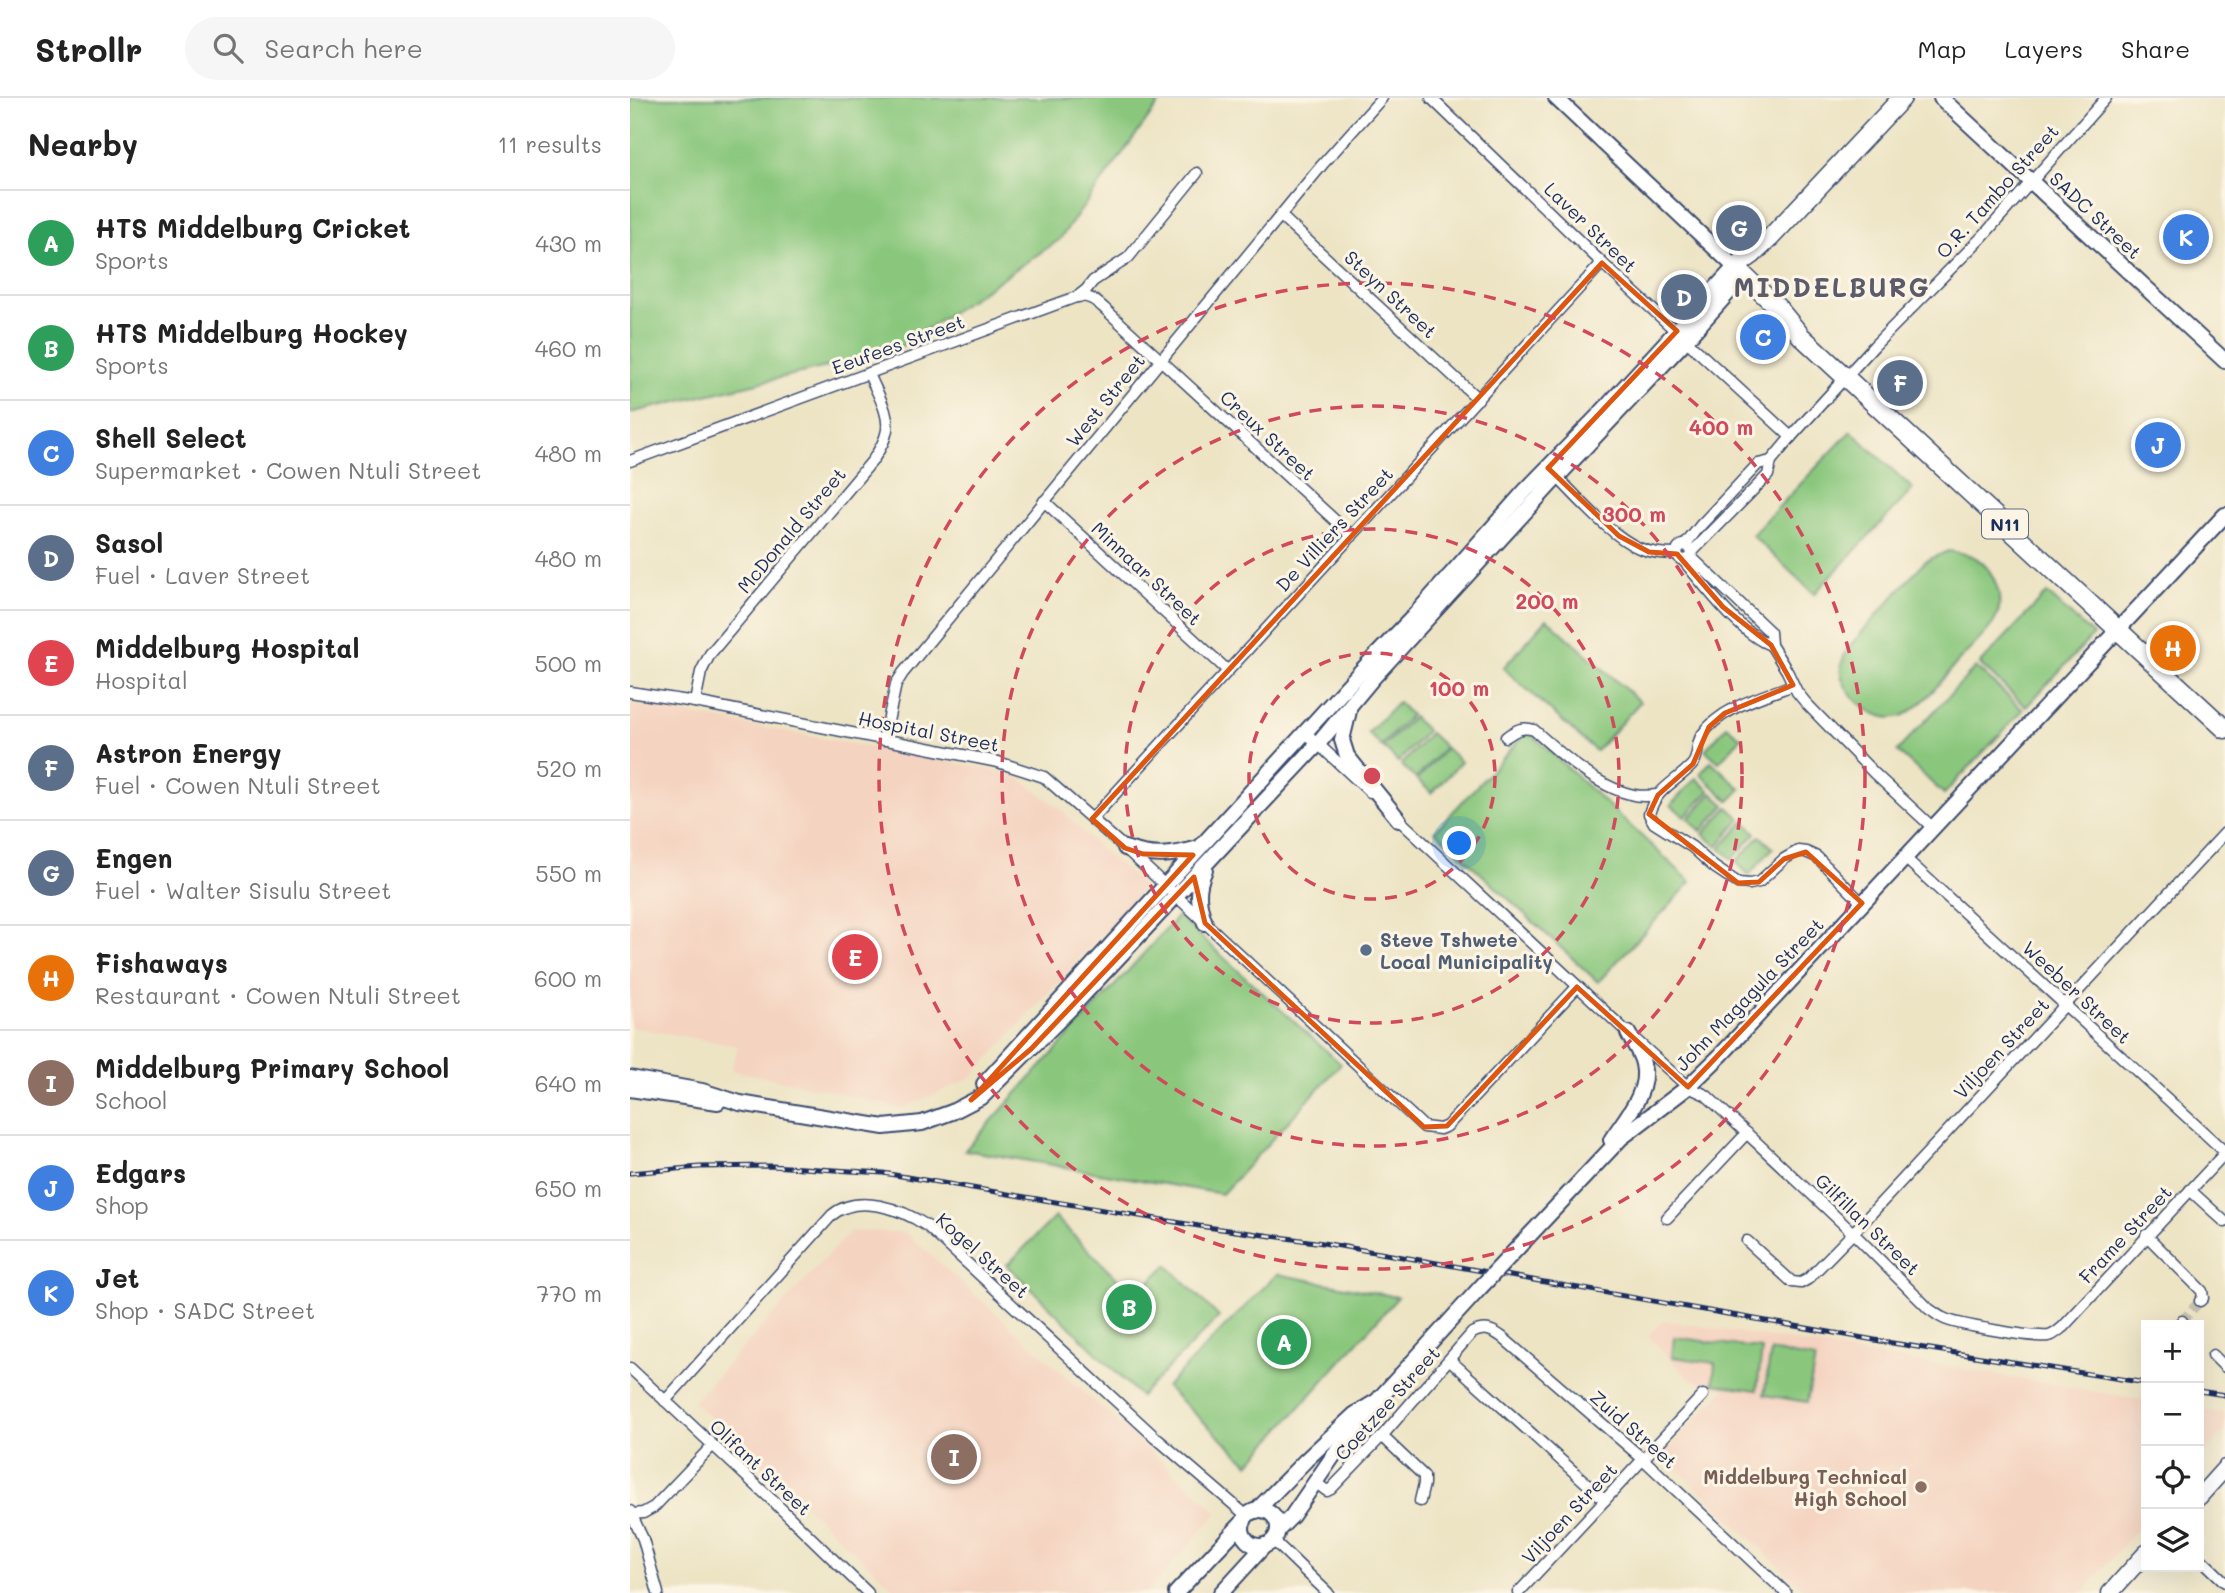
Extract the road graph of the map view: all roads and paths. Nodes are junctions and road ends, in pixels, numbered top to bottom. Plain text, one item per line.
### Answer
1 (1382, 98) edge
2 (1430, 98) edge
3 (1556, 98) edge
4 (1902, 98) edge
5 (1941, 98) edge
6 (2106, 98) edge
7 (1197, 173) dead end
8 (2031, 181) junction
9 (1281, 216) junction
10 (1602, 262) junction
11 (1740, 271) junction
12 (1076, 297) junction
13 (1682, 336) junction
14 (1161, 360) junction
15 (2225, 361) edge
16 (869, 374) junction
17 (1849, 374) junction
18 (1478, 399) junction
19 (1791, 437) junction
20 (630, 461) edge
21 (1771, 461) junction
22 (1553, 472) junction
23 (1044, 501) junction
24 (1718, 507) junction
25 (2225, 515) edge
26 (1728, 516) junction
27 (1352, 536) junction
28 (1685, 554) junction
29 (2122, 627) junction
30 (1227, 670) junction
31 (1367, 674) junction
32 (1793, 685) junction
33 (630, 692) edge
34 (695, 702) junction
35 (1352, 704) junction
36 (2225, 714) edge
37 (2225, 729) edge
38 (1306, 733) junction
39 (1506, 737) dead end
40 (884, 740) junction
41 (1318, 744) junction
42 (1658, 795) junction
43 (1092, 819) junction
44 (1399, 820) junction
45 (1933, 827) junction
46 (2225, 833) edge
47 (1125, 848) junction
48 (1200, 848) junction
49 (1905, 858) junction
50 (1208, 862) junction
51 (1165, 886) junction
52 (1176, 896) junction
53 (1862, 903) junction
54 (1205, 923) junction
55 (1577, 987) junction
56 (2065, 1004) junction
57 (1628, 1033) junction
58 (630, 1078) edge
59 (1688, 1087) junction
60 (630, 1089) edge
61 (971, 1100) junction
62 (740, 1102) junction
63 (1747, 1133) junction
64 (2225, 1152) edge
65 (1597, 1162) junction
66 (2190, 1190) junction
67 (1667, 1218) dead end
68 (2225, 1222) edge
69 (1853, 1233) junction
70 (2146, 1236) junction
71 (1747, 1241) dead end
72 (2200, 1301) dead end
73 (1484, 1328) joint
74 (2048, 1336) joint
75 (2213, 1355) dead end
76 (1450, 1360) junction
77 (2225, 1367) edge
78 (630, 1368) edge
79 (1703, 1395) dead end
80 (666, 1401) junction
81 (1377, 1401) junction
82 (1382, 1436) junction
83 (712, 1446) junction
84 (1643, 1459) junction
85 (2225, 1468) edge
86 (1315, 1482) junction
87 (2204, 1491) edge
88 (1605, 1500) junction
89 (1420, 1501) dead end
90 (631, 1512) edge
91 (1249, 1516) junction
92 (1272, 1538) junction
93 (2141, 1559) edge
94 (2204, 1563) edge
95 (2225, 1582) edge
96 (658, 1593) edge
97 (868, 1593) edge
98 (1177, 1593) edge
99 (1221, 1593) edge
100 (1328, 1593) edge
101 (1518, 1593) edge
102 (1786, 1593) edge
103 (2110, 1593) edge

1 - 9 street, West Street
2 - 10 street, Laver Street
3 - 11 main road
4 - 11 highway
5 - 8 main road, SADC Street
6 - 8 street, O.R. Tambo Street
7 - 12 street, Eeufees Street
8 - 15 main road, SADC Street
8 - 17 street, O.R. Tambo Street
9 - 14 street, West Street
9 - 18 street, Steyn Street
10 - 13 street, Laver Street
10 - 18 street, De Villiers Street
11 - 13 main road
11 - 17 highway, N11
12 - 14 street
12 - 16 street, Eeufees Street
13 - 19 street, Laver Street
13 - 22 main road
14 - 23 street, West Street
14 - 27 street, Creux Street
16 - 20 street, Eeufees Street
16 - 34 street, McDonald Street
17 - 19 street, O.R. Tambo Street
17 - 29 highway, N11
18 - 27 street, De Villiers Street
19 - 21 street, O.R. Tambo Street
21 - 24 street, O.R. Tambo Street
21 - 26 street, O.R. Tambo Street
22 - 28 street
22 - 31 main road
23 - 30 street, Minnaar Street
23 - 40 street, West Street
24 - 26 street
24 - 28 street, O.R. Tambo Street
25 - 29 main road, John Magagula Street
26 - 28 street, O.R. Tambo Street
27 - 30 street, De Villiers Street
28 - 32 street
29 - 36 highway, N11
29 - 37 highway, N11
29 - 45 main road, John Magagula Street
30 - 43 street, De Villiers Street
31 - 35 main road
31 - 38 main road
32 - 42 street
32 - 45 street
33 - 34 street, Hospital Street
34 - 40 street, Hospital Street
35 - 41 main road
35 - 44 main road
38 - 41 street
38 - 48 main road
39 - 42 street
40 - 43 street, Hospital Street
41 - 44 street
41 - 50 main road
42 - 53 street
43 - 47 street, Hospital Street
44 - 55 street
45 - 49 main road, John Magagula Street
46 - 56 street, Viljoen Street
47 - 48 main road
47 - 51 street, Hospital Street
48 - 51 main road
49 - 53 main road, John Magagula Street
49 - 56 street, Weeber Street
50 - 52 main road
50 - 54 main road
51 - 52 street, Hospital Street
51 - 61 main road
52 - 54 street, Hospital Street
52 - 61 main road
53 - 59 main road, John Magagula Street
54 - 55 street, Hospital Street
55 - 57 street
56 - 64 street, Weeber Street
56 - 69 street, Viljoen Street
57 - 59 street
57 - 65 main road
58 - 62 main road
59 - 63 street, Gilfillan Street
59 - 65 main road, John Magagula Street
60 - 62 main road
61 - 62 main road
63 - 67 street
63 - 69 street, Gilfillan Street
64 - 66 street, Frame Street
65 - 81 main road, John Magagula Street, bridge
66 - 68 street
66 - 70 street, Frame Street
69 - 71 street, Viljoen Street
69 - 74 street, Gilfillan Street
70 - 72 street
70 - 74 street, Frame Street
73 - 76 street, Coetzee Street
73 - 84 street, Zuid Street
75 - 77 street
76 - 82 street, Coetzee Street
76 - 88 street
78 - 80 street, Olifant Street
79 - 84 street, Viljoen Street
80 - 83 street, Olifant Street
80 - 91 street, Kogel Street
81 - 86 main road
81 - 91 main road, John Magagula Street
82 - 86 street, Coetzee Street
82 - 89 street
83 - 90 street
83 - 97 street, Olifant Street
84 - 88 street, Viljoen Street
84 - 102 street, Zuid Street
85 - 87 main road
86 - 92 main road
88 - 101 street, Viljoen Street
90 - 96 street
91 - 92 main road
91 - 92 main road
91 - 98 main road, John Magagula Street
92 - 99 main road
92 - 100 street
93 - 103 main road
94 - 95 street

